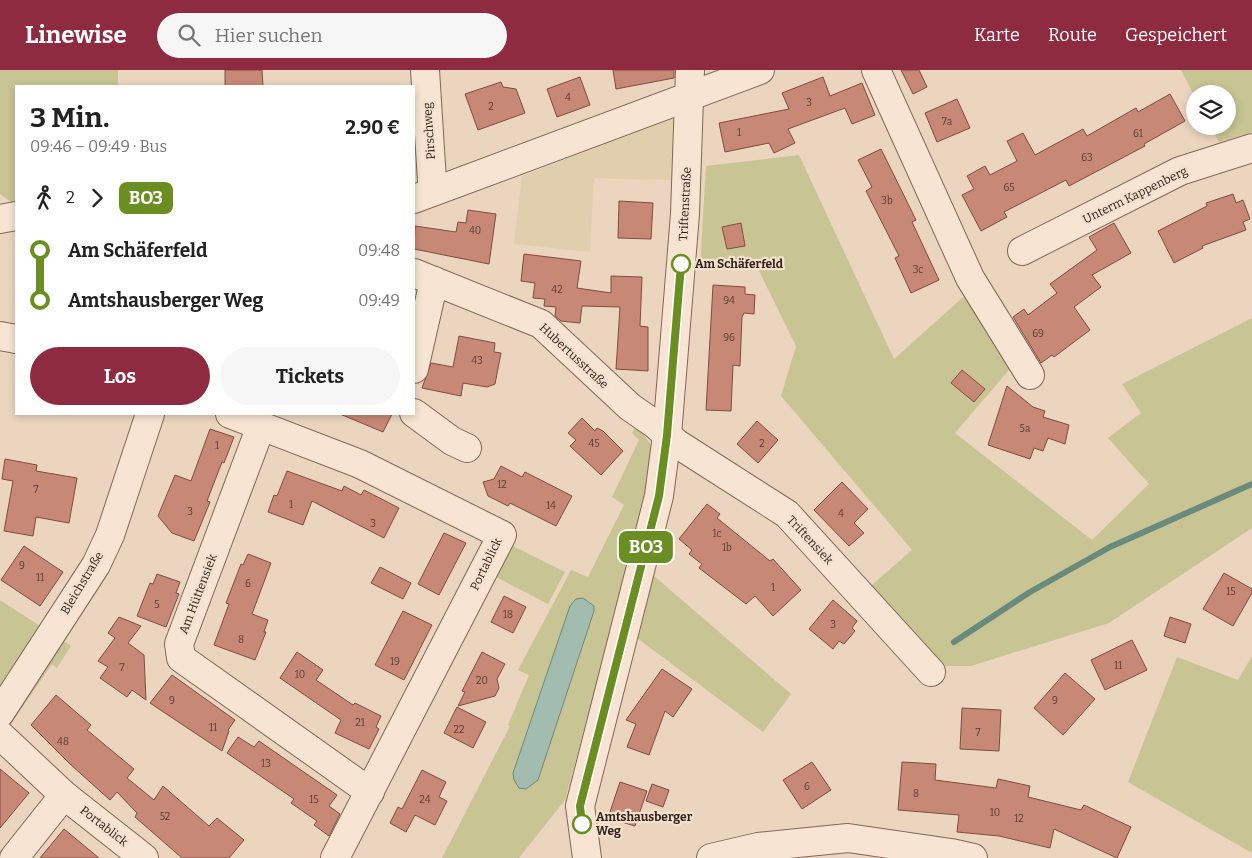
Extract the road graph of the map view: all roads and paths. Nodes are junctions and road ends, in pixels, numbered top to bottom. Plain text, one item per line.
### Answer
1 (425, 70) edge
2 (760, 70) edge
3 (876, 70) edge
4 (690, 83) edge
5 (1252, 148) edge
6 (425, 195) edge
7 (15, 216) edge
8 (0, 218) edge
9 (1022, 251) dead end
10 (424, 277) edge
11 (0, 336) edge
12 (15, 339) edge
13 (415, 360) edge
14 (1030, 375) dead end
15 (415, 414) edge
16 (150, 415) edge
17 (233, 415) edge
18 (261, 426) junction
19 (667, 435) junction
20 (467, 448) dead end
21 (931, 672) dead end
22 (0, 713) edge
23 (0, 735) edge
24 (370, 792) junction
25 (64, 795) junction
26 (14, 858) edge
27 (144, 858) edge
28 (336, 858) edge
29 (587, 858) edge
30 (710, 858) edge
31 (973, 858) edge

1 - 6 street, Pirschweg
2 - 4 street
3 - 14 street
4 - 6 street
4 - 19 street, Triftenstraße
5 - 9 street, Unterm Kappenberg
7 - 8 street
10 - 13 street
10 - 19 street, Hubertusstraße
11 - 12 street
15 - 20 street
16 - 22 street, Bleichstraße
17 - 18 street, Portablick
18 - 24 street, Am Hüttensiek
18 - 24 street, Portablick
19 - 21 street, Triftensiek
19 - 29 street, Triftenstraße
23 - 25 street, Portablick
24 - 28 street, Portablick
25 - 26 street
25 - 27 street, Portablick
30 - 31 street

